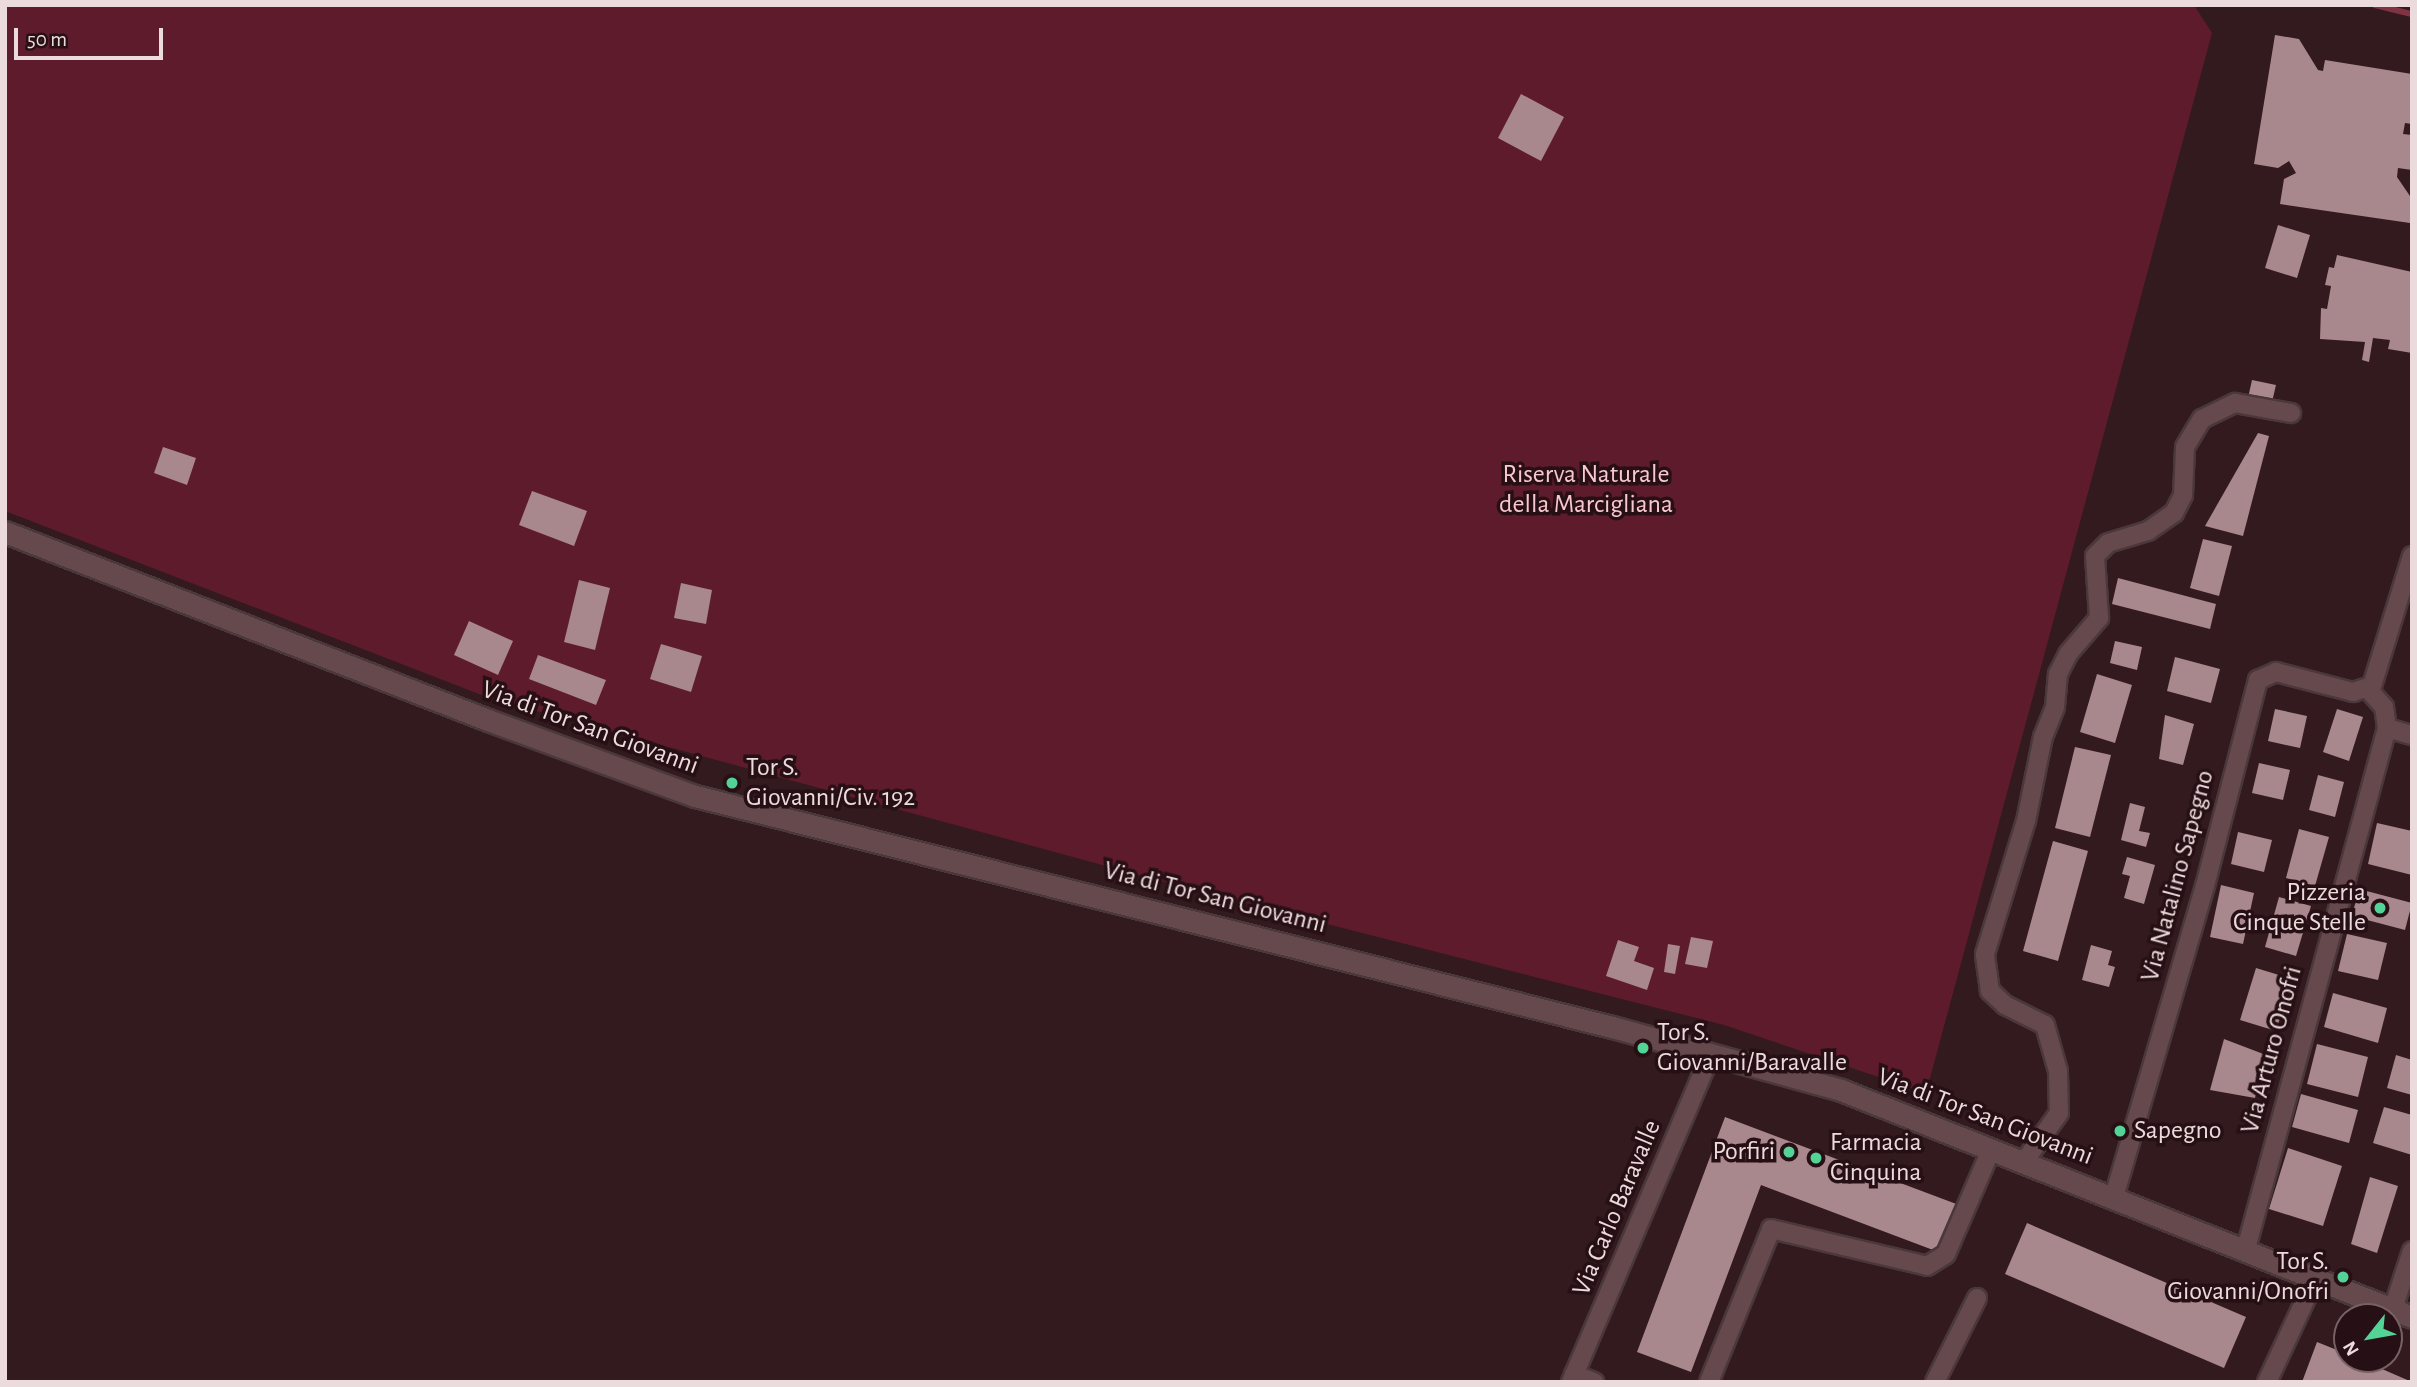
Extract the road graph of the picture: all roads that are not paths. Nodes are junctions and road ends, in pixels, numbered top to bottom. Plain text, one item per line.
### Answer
1 (2291, 413) dead end
2 (5, 532) edge
3 (2412, 556) edge
4 (2368, 689) junction
5 (2387, 728) junction
6 (2412, 735) edge
7 (1711, 1054) junction
8 (1991, 1150) junction
9 (2024, 1162) junction
10 (2114, 1197) junction
11 (2246, 1249) junction
12 (2412, 1251) edge
13 (2316, 1277) junction
14 (1977, 1298) dead end
15 (2378, 1303) edge
16 (2403, 1307) edge
17 (1572, 1378) edge
18 (1594, 1382) edge
19 (1709, 1382) edge
20 (1935, 1382) edge
21 (2267, 1382) edge

1 - 9 street
2 - 7 street, Via di Tor San Giovanni
3 - 4 street
4 - 5 street
4 - 10 street, Via Natalino Sapegno
5 - 6 street
5 - 11 street, Via Arturo Onofri
7 - 8 street, Via di Tor San Giovanni
7 - 17 street, Via Carlo Baravalle
8 - 9 street, Via di Tor San Giovanni
8 - 19 street
9 - 10 street, Via di Tor San Giovanni
10 - 11 street, Via di Tor San Giovanni
11 - 13 street, Via di Tor San Giovanni
12 - 16 street
13 - 15 street, Via di Tor San Giovanni
13 - 21 street
14 - 20 street
17 - 18 street

